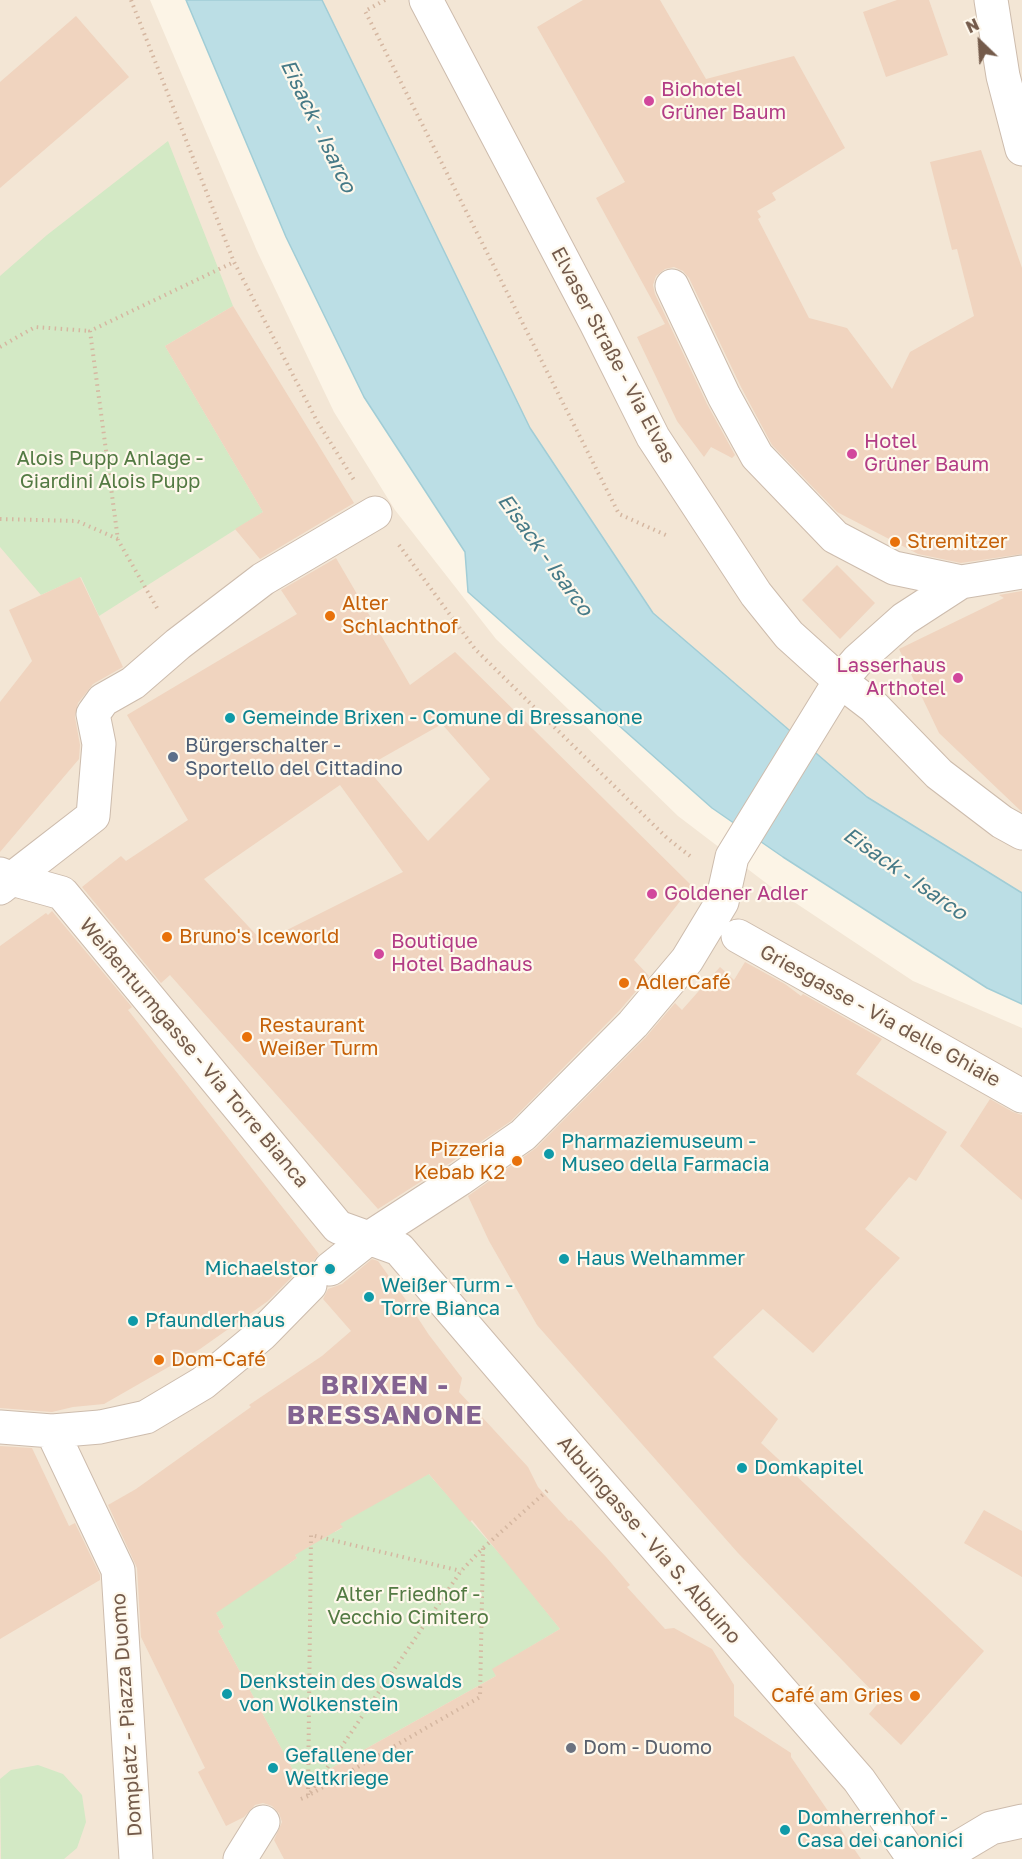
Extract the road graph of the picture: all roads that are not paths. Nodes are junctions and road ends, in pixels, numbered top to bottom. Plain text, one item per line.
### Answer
1 (426, 0) edge
2 (991, 0) edge
3 (1022, 149) edge
4 (672, 286) dead end
5 (375, 513) road end
6 (1022, 572) edge
7 (961, 582) junction
8 (840, 681) junction
9 (1022, 833) edge
10 (4, 880) edge
11 (738, 936) dead end
12 (1022, 1096) edge
13 (369, 1238) junction
14 (26, 1429) edge
15 (1022, 1821) edge
16 (263, 1822) dead end
17 (136, 1859) edge
18 (240, 1859) edge
19 (914, 1859) edge
20 (939, 1859) edge

1 - 8 street, Elvaser Straße - Via Elvas
2 - 3 street
4 - 7 street
5 - 10 street
6 - 7 street
7 - 8 street
8 - 9 street, Elvaser Straße - Via Elvas
8 - 13 street
10 - 13 street, Weißenturmgasse - Via Torre Bianca
11 - 12 street, Griesgasse - Via delle Ghiaie
13 - 14 street
13 - 19 street, Albuingasse - Via S. Albuino
14 - 17 street, Domplatz - Piazza Duomo
15 - 20 street
16 - 18 street

